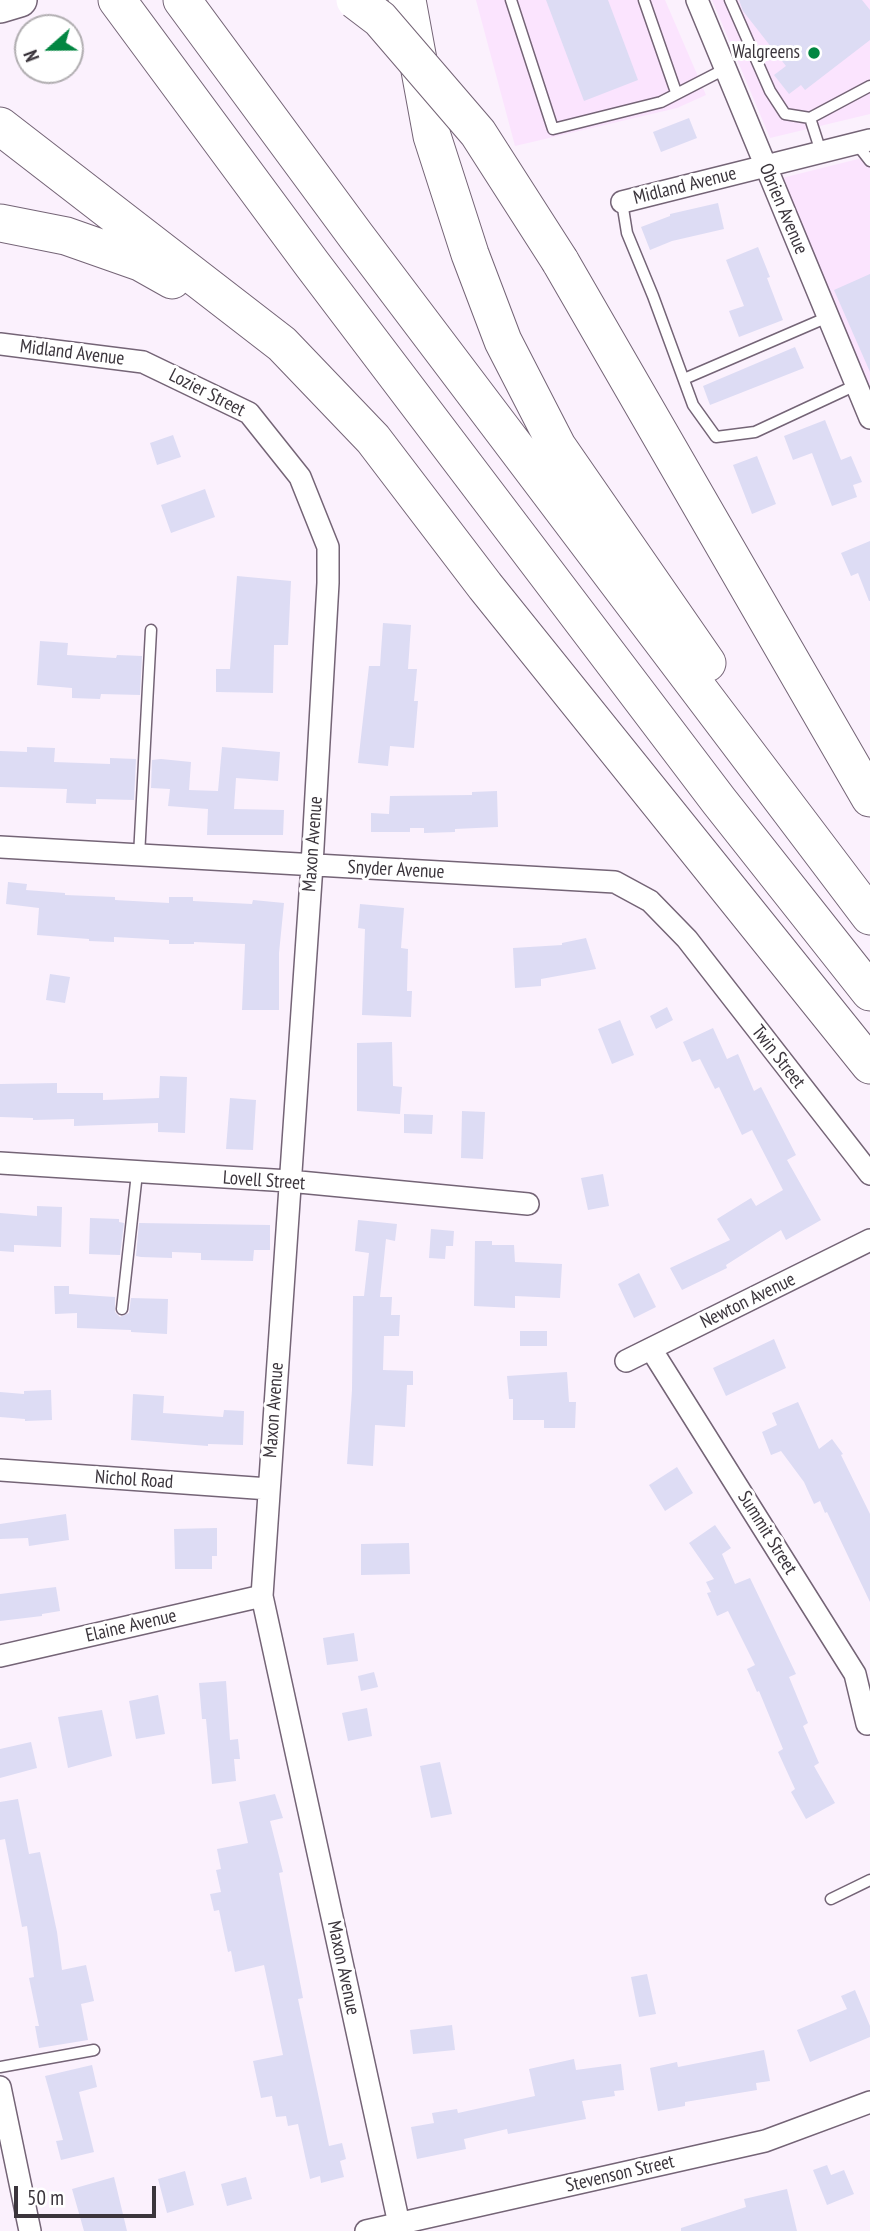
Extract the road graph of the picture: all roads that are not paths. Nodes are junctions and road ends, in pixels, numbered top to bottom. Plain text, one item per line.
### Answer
1 (20, 0) edge
2 (117, 0) edge
3 (182, 0) edge
4 (355, 0) edge
5 (407, 0) edge
6 (511, 0) edge
7 (645, 0) edge
8 (697, 0) edge
9 (730, 0) edge
10 (0, 6) edge
11 (725, 69) junction
12 (870, 86) edge
13 (676, 92) junction
14 (810, 118) junction
15 (0, 126) edge
16 (863, 141) edge
17 (821, 152) junction
18 (870, 161) edge
19 (765, 166) junction
20 (622, 202) joint
21 (0, 223) edge
22 (828, 317) junction
23 (0, 344) edge
24 (282, 344) junction
25 (143, 362) joint
26 (684, 379) junction
27 (856, 385) junction
28 (870, 418) edge
29 (328, 583) joint
30 (151, 630) dead end
31 (870, 798) edge
32 (0, 847) edge
33 (139, 856) junction
34 (312, 865) junction
35 (870, 909) edge
36 (870, 916) edge
37 (687, 939) joint
38 (870, 992) edge
39 (870, 1065) edge
40 (0, 1163) edge
41 (137, 1173) junction
42 (870, 1174) edge
43 (289, 1181) junction
44 (528, 1204) dead end
45 (870, 1240) edge
46 (122, 1309) dead end
47 (651, 1349) junction
48 (626, 1361) dead end
49 (0, 1470) edge
50 (269, 1489) junction
51 (262, 1596) junction
52 (0, 1656) edge
53 (867, 1724) dead end
54 (870, 1880) edge
55 (831, 1899) dead end
56 (94, 2050) dead end
57 (0, 2067) edge
58 (0, 2087) edge
59 (870, 2102) edge
60 (400, 2224) junction
61 (30, 2231) edge
62 (366, 2231) edge

1 - 10 main road
2 - 38 highway
3 - 36 highway
4 - 31 highway, bridge
5 - 35 highway
6 - 13 lane
7 - 13 lane
8 - 11 street, Obrien Avenue
9 - 14 lane
11 - 13 lane
11 - 19 street, Obrien Avenue
12 - 14 lane
14 - 17 lane
15 - 24 highway
16 - 17 street, Midland Avenue
16 - 18 lane
17 - 19 street, Midland Avenue
19 - 20 street, Midland Avenue
19 - 22 street, Obrien Avenue
20 - 26 lane
21 - 24 highway
22 - 26 lane
22 - 27 street, Obrien Avenue
23 - 25 street, Midland Avenue
24 - 39 highway
25 - 29 street, Lozier Street
26 - 27 lane
27 - 28 street, Obrien Avenue
29 - 34 street, Maxon Avenue
30 - 33 lane
32 - 33 street, Snyder Avenue
33 - 34 street, Snyder Avenue
34 - 37 street, Snyder Avenue
34 - 43 street, Maxon Avenue
37 - 42 street, Twin Street
40 - 41 street, Lovell Street
41 - 43 street, Lovell Street
41 - 46 lane
43 - 44 street, Lovell Street
43 - 50 street, Maxon Avenue
45 - 47 street, Newton Avenue
47 - 48 street, Newton Avenue
47 - 53 street, Summit Street
49 - 50 street, Nichol Road
50 - 51 street, Maxon Avenue
51 - 52 street, Elaine Avenue
51 - 60 street, Maxon Avenue
54 - 55 lane
56 - 57 lane
58 - 61 street
59 - 60 street, Stevenson Street
60 - 62 street, Stevenson Street

